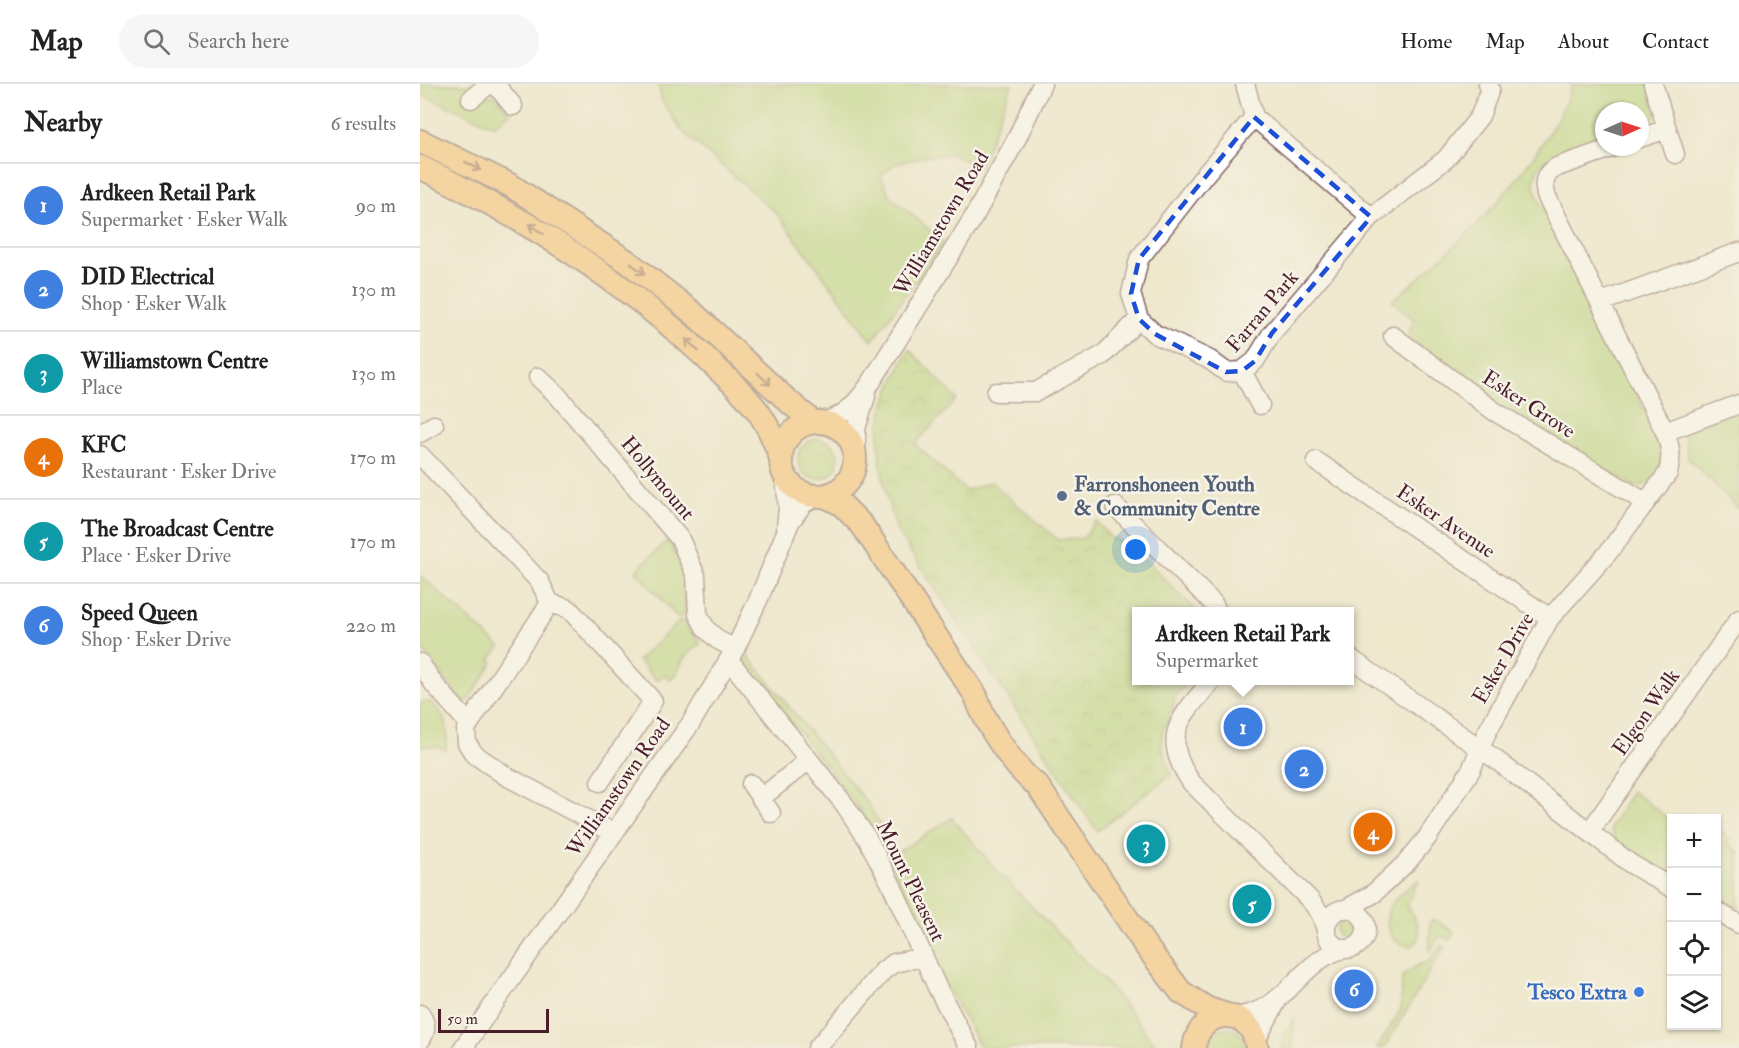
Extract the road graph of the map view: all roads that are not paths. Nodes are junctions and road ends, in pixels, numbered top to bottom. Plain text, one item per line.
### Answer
1 (489, 84) edge
2 (495, 84) edge
3 (1042, 84) edge
4 (1245, 84) edge
5 (1488, 84) edge
6 (1653, 84) edge
7 (471, 99) dead end
8 (513, 105) dead end
9 (1254, 117) junction
10 (1667, 129) junction
11 (1649, 135) edge
12 (420, 141) edge
13 (1595, 154) edge
14 (1675, 154) dead end
15 (420, 167) edge
16 (1371, 217) junction
17 (1739, 252) edge
18 (1601, 302) junction
19 (1139, 319) junction
20 (1393, 336) dead end
21 (1242, 371) junction
22 (538, 377) dead end
23 (872, 381) junction
24 (996, 392) dead end
25 (1739, 404) edge
26 (1260, 405) dead end
27 (818, 422) junction
28 (1668, 439) junction
29 (420, 455) edge
30 (1316, 461) dead end
31 (855, 462) junction
32 (783, 468) junction
33 (820, 496) junction
34 (1645, 502) junction
35 (1115, 506) dead end
36 (784, 537) junction
37 (878, 549) junction
38 (550, 603) junction
39 (1215, 607) edge
40 (1550, 618) junction
41 (1739, 619) edge
42 (732, 654) junction
43 (1354, 661) edge
44 (420, 663) edge
45 (1209, 685) edge
46 (427, 687) edge
47 (469, 724) junction
48 (1481, 749) junction
49 (809, 759) junction
50 (600, 782) dead end
51 (761, 798) dead end
52 (1590, 831) junction
53 (614, 833) junction
54 (1667, 886) edge
55 (1373, 894) junction
56 (1311, 901) junction
57 (1343, 910) junction
58 (1721, 914) edge
59 (1364, 922) junction
60 (1739, 924) edge
61 (1326, 931) junction
62 (1343, 950) junction
63 (923, 957) junction
64 (1316, 962) junction
65 (1181, 992) junction
66 (1277, 1001) junction
67 (420, 1014) edge
68 (1232, 1017) junction
69 (420, 1041) edge
70 (1257, 1044) edge
71 (464, 1048) edge
72 (818, 1048) edge
73 (969, 1048) edge
74 (1194, 1048) edge

1 - 7 street
2 - 8 street
3 - 23 street, Williamstown Road
4 - 9 street
5 - 16 street, Farran Park
6 - 10 street
9 - 16 street
9 - 19 street
10 - 11 street
10 - 14 street
12 -> 27 main road
13 - 18 street
32 -> 15 main road
16 - 21 street, Farran Park
17 - 18 street
18 - 28 street
19 - 21 street, Farran Park
19 - 24 street
20 - 34 street, Esker Grove
21 - 26 street
22 - 42 street, Hollymount
23 - 27 street
23 - 31 street
25 - 28 street
27 - 31 main road
27 - 32 main road
28 - 34 street, Esker Drive
29 - 38 street
30 - 40 street, Esker Avenue
31 - 33 main road
31 - 37 main road
32 - 33 main road
32 - 36 street, Williamstown Road
33 - 36 street, Williamstown Road
33 - 37 main road
34 - 40 street, Esker Drive
35 - 39 street
36 - 42 street, Williamstown Road
37 - 65 main road
38 - 47 street
38 - 50 street
40 - 48 street, Esker Drive
41 - 52 street, Elgon Walk
42 - 49 street, Mount Pleasent
42 - 53 street, Williamstown Road
43 - 48 street
44 - 46 street
45 - 56 street
46 - 47 street
47 - 53 street
48 - 52 street
48 - 55 street, Esker Drive
49 - 51 street
49 - 63 street, Mount Pleasent
52 - 54 street
53 - 71 street, Williamstown Road
55 - 57 street, Esker Drive
55 - 59 street, Esker Drive
56 - 57 street
56 - 61 street
57 - 59 street
57 - 61 street
58 - 60 street
59 - 62 street
61 - 62 street
61 - 64 street
62 - 64 street
63 - 72 street
63 - 73 street, Mount Pleasent
64 - 66 street
65 - 68 main road
65 - 74 main road
66 - 68 street
66 - 70 street
67 - 69 street
68 - 70 main road
68 - 74 main road

